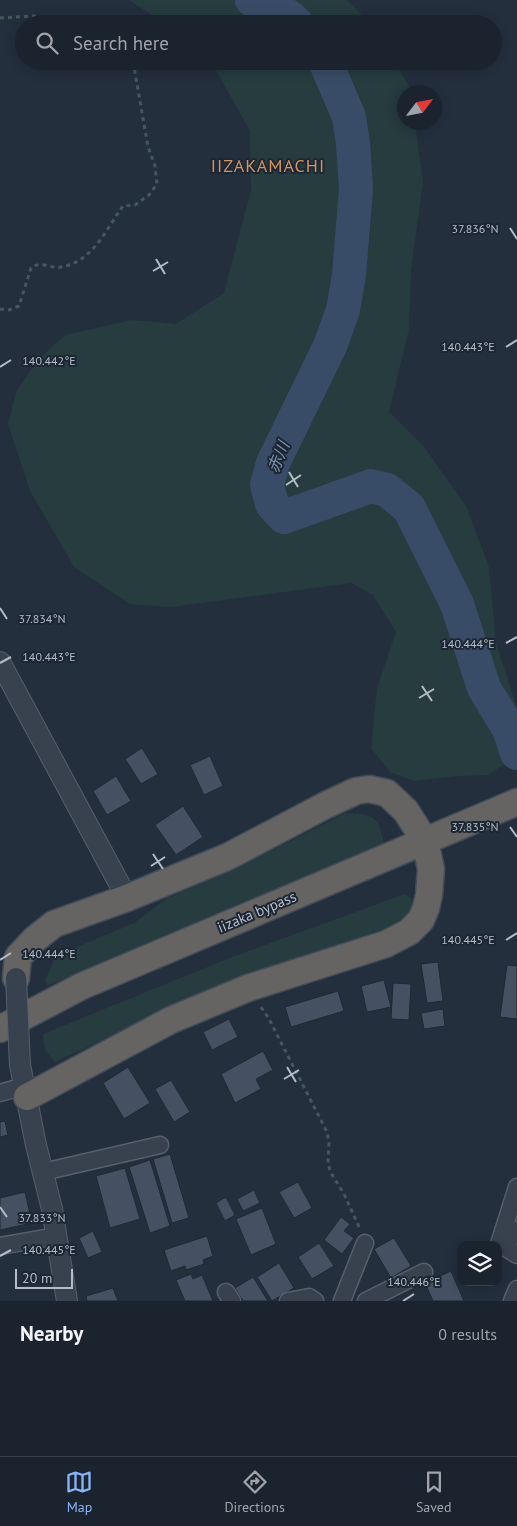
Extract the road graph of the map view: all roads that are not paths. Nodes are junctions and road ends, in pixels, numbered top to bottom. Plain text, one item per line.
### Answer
1 (0, 662) edge
2 (517, 802) edge
3 (425, 841) junction
4 (127, 898) junction
5 (8, 979) edge
6 (0, 1029) edge
7 (25, 1092) junction
8 (0, 1093) edge
9 (160, 1145) dead end
10 (43, 1172) junction
11 (517, 1188) edge
12 (517, 1230) edge
13 (57, 1236) junction
14 (500, 1241) edge
15 (502, 1242) edge
16 (365, 1243) road end
17 (0, 1246) edge
18 (502, 1246) edge
19 (517, 1255) edge
20 (424, 1272) dead end
21 (517, 1289) edge
22 (67, 1301) edge
23 (288, 1301) edge
24 (315, 1301) edge
25 (342, 1301) edge
26 (366, 1301) edge
27 (512, 1301) edge

1 - 4 street
2 - 3 highway, iizaka bypass
3 - 4 highway
3 - 6 highway, iizaka bypass
3 - 7 highway
4 - 5 highway
5 - 7 street, bridge
7 - 8 street
7 - 10 street
9 - 10 street
10 - 13 street
11 - 14 street
12 - 15 street
13 - 17 street
13 - 22 street
16 - 25 street
18 - 19 street
20 - 26 street
21 - 27 street
23 - 24 street

